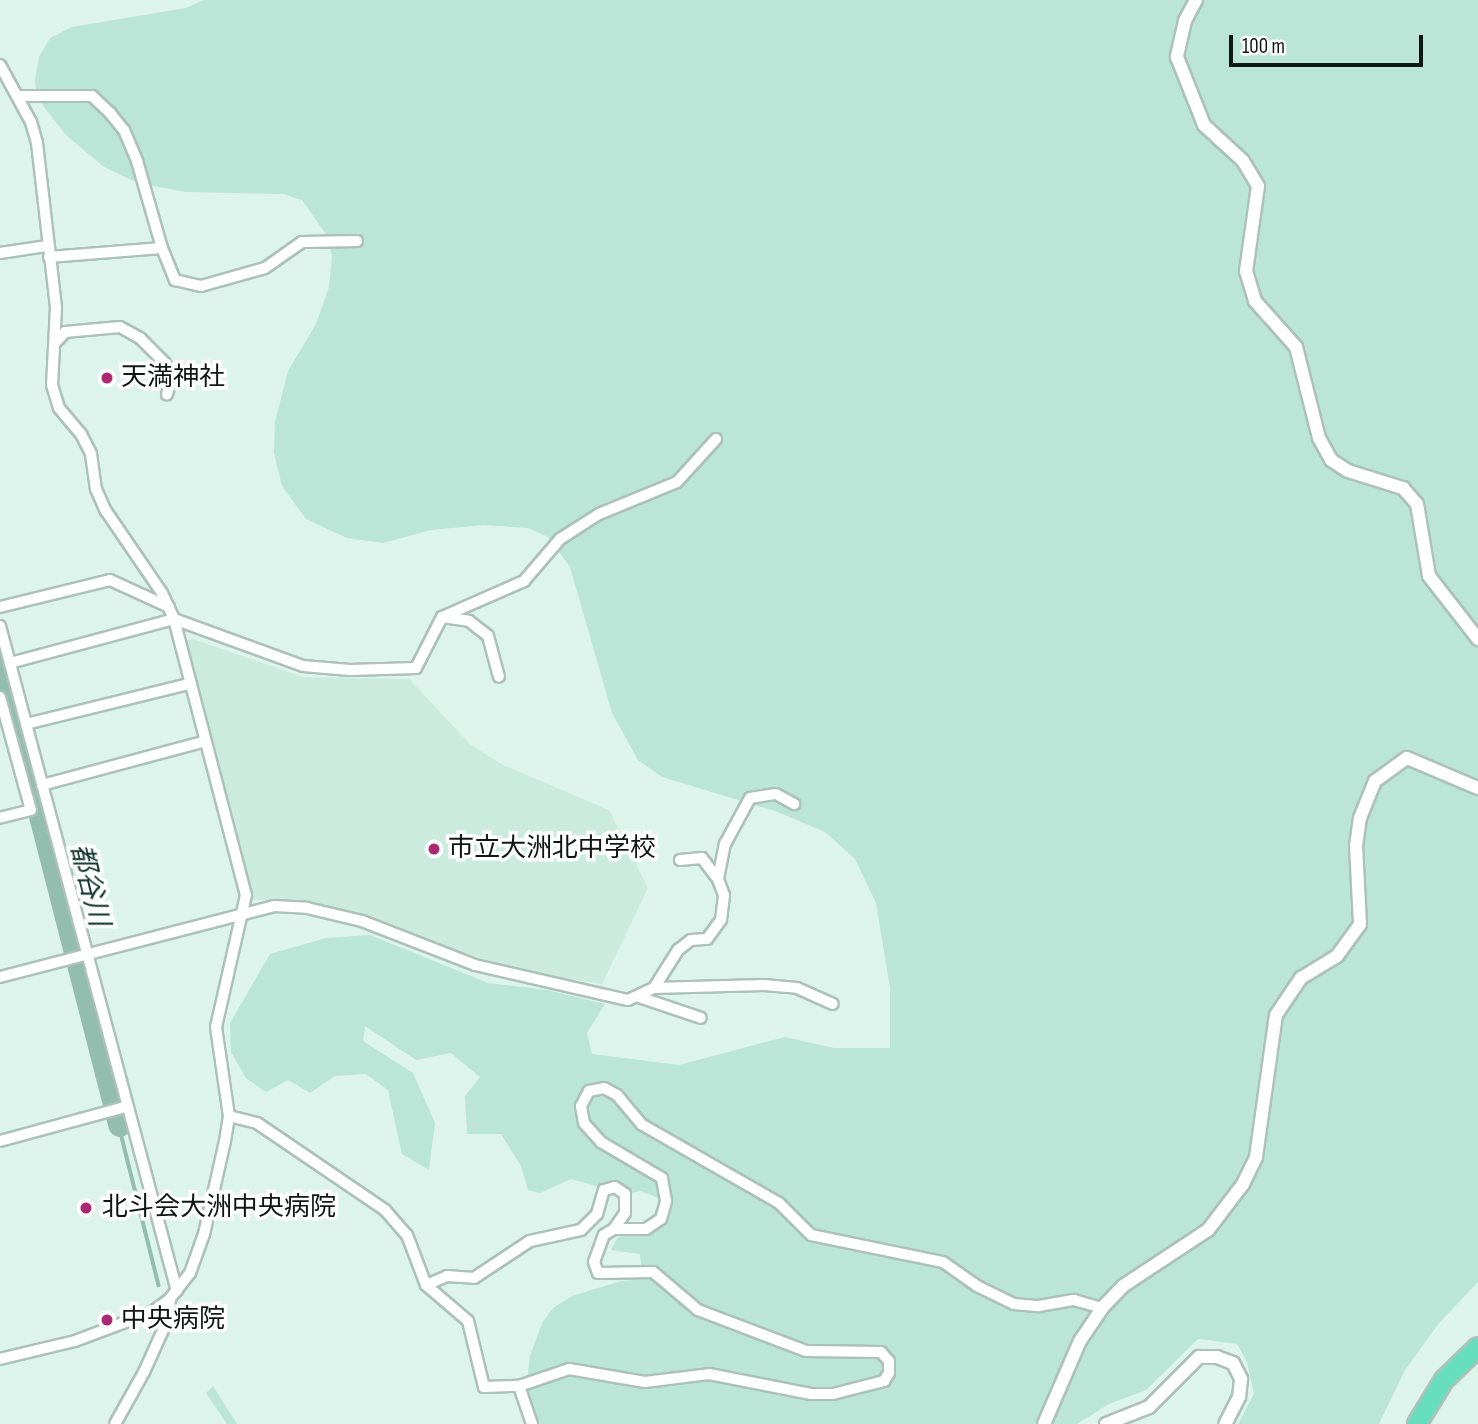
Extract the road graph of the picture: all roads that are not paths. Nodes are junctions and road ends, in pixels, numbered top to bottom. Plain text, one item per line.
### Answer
1 (1196, 0) edge
2 (0, 65) edge
3 (3, 77) edge
4 (19, 96) junction
5 (357, 241) dead end
6 (162, 248) junction
7 (48, 251) junction
8 (0, 253) edge
9 (55, 343) junction
10 (167, 394) dead end
11 (716, 439) dead end
12 (0, 607) edge
13 (169, 607) junction
14 (442, 617) junction
15 (174, 619) junction
16 (0, 626) edge
17 (1478, 639) edge
18 (10, 663) junction
19 (499, 677) dead end
20 (189, 684) junction
21 (0, 697) edge
22 (26, 724) junction
23 (203, 742) junction
24 (42, 785) junction
25 (1478, 788) edge
26 (793, 804) dead end
27 (38, 808) junction
28 (0, 818) edge
29 (680, 860) dead end
30 (718, 879) junction
31 (242, 914) junction
32 (79, 956) junction
33 (0, 976) edge
34 (654, 988) junction
35 (639, 997) junction
36 (833, 1004) dead end
37 (701, 1018) dead end
38 (118, 1108) junction
39 (229, 1116) junction
40 (0, 1141) edge
41 (614, 1229) junction
42 (426, 1285) junction
43 (174, 1295) junction
44 (1102, 1308) junction
45 (1478, 1347) edge
46 (0, 1359) edge
47 (519, 1386) junction
48 (115, 1424) edge
49 (532, 1424) edge
50 (1044, 1424) edge
51 (1106, 1424) edge
52 (1225, 1424) edge
53 (1417, 1424) edge

1 - 17 street
2 - 3 street
3 - 4 street
4 - 6 street
4 - 7 street
5 - 6 street
6 - 7 street
7 - 8 street
7 - 9 street
9 - 10 street
9 - 13 street
11 - 14 street
12 - 13 street
13 - 15 street
14 - 15 street
14 - 19 street
15 - 18 street
15 - 20 street
16 - 18 street
18 - 22 street
20 - 22 street
20 - 23 street
21 - 27 street
22 - 24 street
23 - 24 street
23 - 31 street
24 - 27 street
25 - 44 street
26 - 30 street
27 - 28 street
27 - 32 street
29 - 30 street
30 - 34 street
31 - 32 street
31 - 35 street
31 - 39 street
32 - 33 street
32 - 38 street
34 - 35 street
34 - 36 street
35 - 37 street
38 - 40 street
38 - 43 street
39 - 42 street
39 - 43 street
41 - 42 street
41 - 44 street
41 - 47 street
42 - 47 street
43 - 46 street
43 - 48 street
44 - 50 street
45 - 53 highway
47 - 49 street
51 - 52 street

